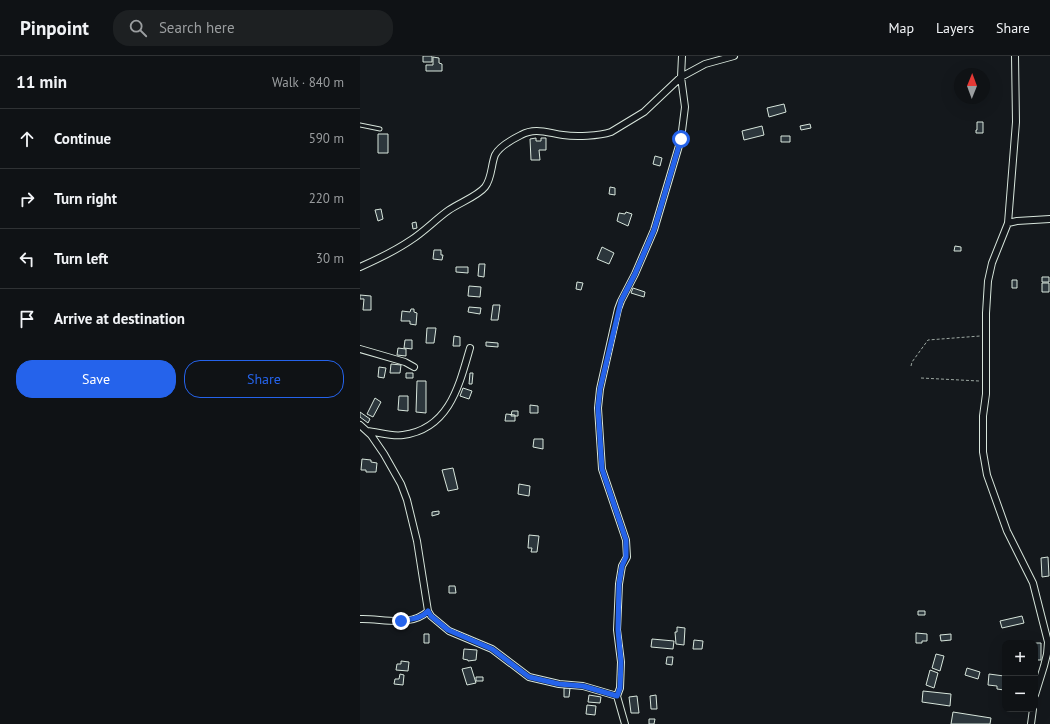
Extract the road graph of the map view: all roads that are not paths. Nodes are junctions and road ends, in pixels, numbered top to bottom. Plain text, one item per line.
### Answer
1 (682, 56) edge
2 (734, 56) edge
3 (1015, 56) edge
4 (681, 77) junction
5 (360, 125) edge
6 (380, 129) dead end
7 (1050, 219) edge
8 (1008, 223) junction
9 (360, 267) edge
10 (470, 348) dead end
11 (360, 349) edge
12 (414, 368) dead end
13 (360, 425) edge
14 (367, 431) junction
15 (428, 611) junction
16 (360, 619) edge
17 (1038, 685) edge
18 (617, 696) junction
19 (1033, 712) edge
20 (625, 724) edge
21 (1031, 724) edge

1 - 4 street
2 - 4 street
3 - 8 street
4 - 9 street
4 - 18 street
5 - 6 lane
7 - 8 street
8 - 17 street
10 - 14 street
11 - 12 street
13 - 14 street
14 - 15 street
15 - 16 street
15 - 18 street
18 - 20 street
19 - 21 street

